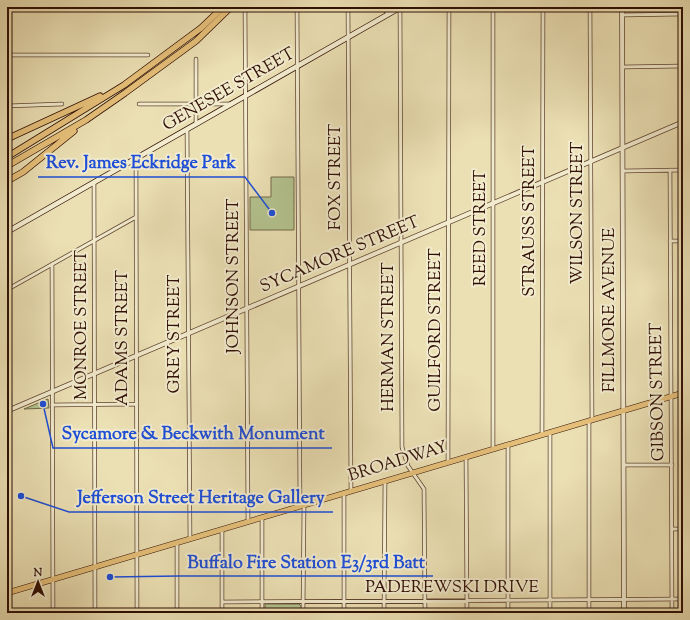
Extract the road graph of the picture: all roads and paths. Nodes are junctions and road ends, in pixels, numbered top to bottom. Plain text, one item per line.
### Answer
1 (9, 7) edge
2 (223, 7) edge
3 (231, 7) edge
4 (245, 7) edge
5 (297, 7) edge
6 (348, 7) edge
7 (379, 7) edge
8 (400, 7) edge
9 (449, 7) edge
10 (493, 7) edge
11 (542, 7) edge
12 (590, 7) edge
13 (622, 7) edge
14 (388, 14) junction
15 (683, 14) edge
16 (622, 15) junction
17 (349, 37) junction
18 (9, 55) junction
19 (148, 55) dead end
20 (196, 59) dead end
21 (297, 66) junction
22 (683, 66) edge
23 (622, 67) junction
24 (124, 85) junction
25 (246, 96) junction
26 (9, 104) edge
27 (62, 104) dead end
28 (139, 104) dead end
29 (196, 104) junction
30 (232, 104) junction
31 (86, 120) junction
32 (683, 122) edge
33 (196, 124) junction
34 (187, 129) junction
35 (8, 139) edge
36 (622, 148) junction
37 (7, 157) edge
38 (136, 159) junction
39 (591, 161) junction
40 (7, 166) edge
41 (670, 170) junction
42 (683, 170) edge
43 (623, 171) junction
44 (8, 181) edge
45 (94, 182) junction
46 (542, 182) junction
47 (494, 203) junction
48 (8, 206) edge
49 (136, 217) junction
50 (449, 222) junction
51 (8, 231) edge
52 (95, 240) junction
53 (670, 241) junction
54 (683, 241) edge
55 (401, 243) junction
56 (52, 264) junction
57 (350, 265) junction
58 (298, 287) junction
59 (10, 288) junction
60 (247, 309) junction
61 (188, 334) junction
62 (8, 351) edge
63 (136, 355) junction
64 (95, 374) junction
65 (52, 392) junction
66 (683, 393) edge
67 (671, 397) junction
68 (52, 404) junction
69 (95, 404) junction
70 (137, 404) junction
71 (8, 411) edge
72 (623, 411) junction
73 (590, 420) junction
74 (550, 432) junction
75 (8, 433) edge
76 (542, 434) junction
77 (508, 444) junction
78 (494, 449) junction
79 (466, 457) junction
80 (448, 462) junction
81 (624, 465) junction
82 (672, 465) junction
83 (412, 473) junction
84 (8, 477) edge
85 (385, 481) junction
86 (352, 491) junction
87 (344, 493) junction
88 (302, 506) junction
89 (262, 517) junction
90 (8, 522) edge
91 (248, 522) junction
92 (222, 529) junction
93 (672, 529) junction
94 (683, 530) edge
95 (190, 539) junction
96 (177, 543) junction
97 (136, 555) junction
98 (94, 567) junction
99 (53, 580) junction
100 (8, 593) edge
101 (672, 599) junction
102 (683, 599) edge
103 (624, 600) junction
104 (467, 601) junction
105 (508, 601) junction
106 (550, 601) junction
107 (589, 601) junction
108 (222, 602) junction
109 (262, 602) junction
110 (303, 602) junction
111 (344, 602) junction
112 (384, 602) junction
113 (425, 602) junction
114 (9, 613) edge
115 (53, 613) edge
116 (95, 613) edge
117 (137, 613) edge
118 (177, 613) edge
119 (222, 613) edge
120 (262, 613) edge
121 (303, 613) edge
122 (344, 613) edge
123 (384, 613) edge
124 (425, 613) edge
125 (467, 613) edge
126 (508, 613) edge
127 (550, 613) edge
128 (589, 613) edge
129 (624, 613) edge
130 (672, 613) edge

1 - 18 street
2 - 24 highway
3 - 31 highway
4 - 25 street, JOHNSON STREET
5 - 21 street
6 - 17 street, FOX STREET
7 - 14 street
8 - 14 main road, GENESEE STREET
8 - 55 street, HERMAN STREET
9 - 50 street, GUILFORD STREET
10 - 47 street, REED STREET
11 - 46 street, STRAUSS STREET
12 - 39 street, WILSON STREET
13 - 16 street, FILLMORE AVENUE
14 - 17 main road, GENESEE STREET
15 - 16 street
16 - 23 street, FILLMORE AVENUE
17 - 21 main road, GENESEE STREET
17 - 57 street, FOX STREET
18 - 19 street
18 - 26 street
20 - 29 street
21 - 25 main road, GENESEE STREET
21 - 58 street
22 - 23 street
23 - 36 street, FILLMORE AVENUE
24 - 35 highway
24 - 37 highway
25 - 30 main road, GENESEE STREET
25 - 60 street, JOHNSON STREET
26 - 27 street
26 - 35 street
28 - 29 street
29 - 30 street
29 - 33 street
30 - 33 main road, GENESEE STREET
31 - 40 highway
31 - 44 highway
32 - 36 street, SYCAMORE STREET
33 - 34 main road, GENESEE STREET
34 - 38 main road, GENESEE STREET
34 - 61 street, GREY STREET
35 - 44 street, bridge
36 - 39 street, SYCAMORE STREET
36 - 43 street, FILLMORE AVENUE
38 - 45 main road, GENESEE STREET
38 - 49 street, ADAMS STREET
39 - 46 street, SYCAMORE STREET
39 - 73 street, WILSON STREET
41 - 42 street
41 - 43 street
41 - 53 street, GIBSON STREET
43 - 72 street, FILLMORE AVENUE
44 - 48 street
45 - 51 main road, GENESEE STREET
45 - 52 street, MONROE STREET
46 - 47 street, SYCAMORE STREET
46 - 76 street, STRAUSS STREET
47 - 50 street, SYCAMORE STREET
47 - 78 street, REED STREET
48 - 51 street
49 - 52 street
49 - 63 street, ADAMS STREET
50 - 55 street, SYCAMORE STREET
50 - 80 street, GUILFORD STREET
51 - 59 street
52 - 56 street
52 - 64 street, MONROE STREET
53 - 54 street
53 - 67 street, GIBSON STREET
55 - 57 street, SYCAMORE STREET
55 - 83 street, HERMAN STREET
56 - 59 street
56 - 65 street
57 - 58 street, SYCAMORE STREET
57 - 86 street, FOX STREET
58 - 60 street, SYCAMORE STREET
58 - 88 street
59 - 62 street
60 - 61 street, SYCAMORE STREET
60 - 91 street, JOHNSON STREET
61 - 63 street, SYCAMORE STREET
61 - 95 street, GREY STREET
62 - 71 street
63 - 64 street, SYCAMORE STREET
63 - 70 street, ADAMS STREET
64 - 65 street, SYCAMORE STREET
64 - 69 street, MONROE STREET
65 - 68 street
65 - 71 street, SYCAMORE STREET
66 - 67 main road, BROADWAY
67 - 72 main road, BROADWAY
67 - 82 street, GIBSON STREET
68 - 69 street
68 - 99 street
69 - 70 street
69 - 98 street, MONROE STREET
70 - 97 street, ADAMS STREET
71 - 75 street
72 - 73 main road, BROADWAY
72 - 81 street, FILLMORE AVENUE
73 - 74 main road, BROADWAY
73 - 107 street, WILSON STREET
74 - 76 main road, BROADWAY
74 - 106 street
75 - 84 street
76 - 77 main road, BROADWAY
77 - 78 main road, BROADWAY
77 - 105 street
78 - 79 main road, BROADWAY
79 - 80 main road, BROADWAY
79 - 104 street
80 - 83 main road, BROADWAY
81 - 82 street
81 - 103 street, FILLMORE AVENUE
82 - 93 street, GIBSON STREET
83 - 85 main road, BROADWAY
83 - 113 street, HERMAN STREET
84 - 90 street
85 - 86 main road, BROADWAY
85 - 112 street
86 - 87 main road, BROADWAY
87 - 88 main road, BROADWAY
87 - 111 street
88 - 89 main road, BROADWAY
88 - 110 street
89 - 91 main road, BROADWAY
89 - 109 street
90 - 100 street
91 - 92 main road, BROADWAY
92 - 95 main road, BROADWAY
92 - 108 street
93 - 94 street
93 - 101 street, GIBSON STREET
95 - 96 main road, BROADWAY
96 - 97 main road, BROADWAY
96 - 118 street
97 - 98 main road, BROADWAY
97 - 117 street, ADAMS STREET
98 - 99 main road, BROADWAY
98 - 116 street, MONROE STREET
99 - 100 main road, BROADWAY
99 - 115 street
100 - 114 street
101 - 102 street, PADEREWSKI DRIVE
101 - 103 street, PADEREWSKI DRIVE
101 - 130 street, GIBSON STREET
103 - 107 street, PADEREWSKI DRIVE
103 - 129 street, FILLMORE AVENUE
104 - 105 street, PADEREWSKI DRIVE
104 - 113 street, PADEREWSKI DRIVE
104 - 125 street
105 - 106 street, PADEREWSKI DRIVE
105 - 126 street
106 - 107 street, PADEREWSKI DRIVE
106 - 127 street
107 - 128 street, WILSON STREET
108 - 109 street, PADEREWSKI DRIVE
108 - 119 street
109 - 110 street, PADEREWSKI DRIVE
109 - 120 street
110 - 111 street, PADEREWSKI DRIVE
110 - 121 street
111 - 112 street, PADEREWSKI DRIVE
111 - 122 street
112 - 113 street, PADEREWSKI DRIVE
112 - 123 street
113 - 124 street, HERMAN STREET

